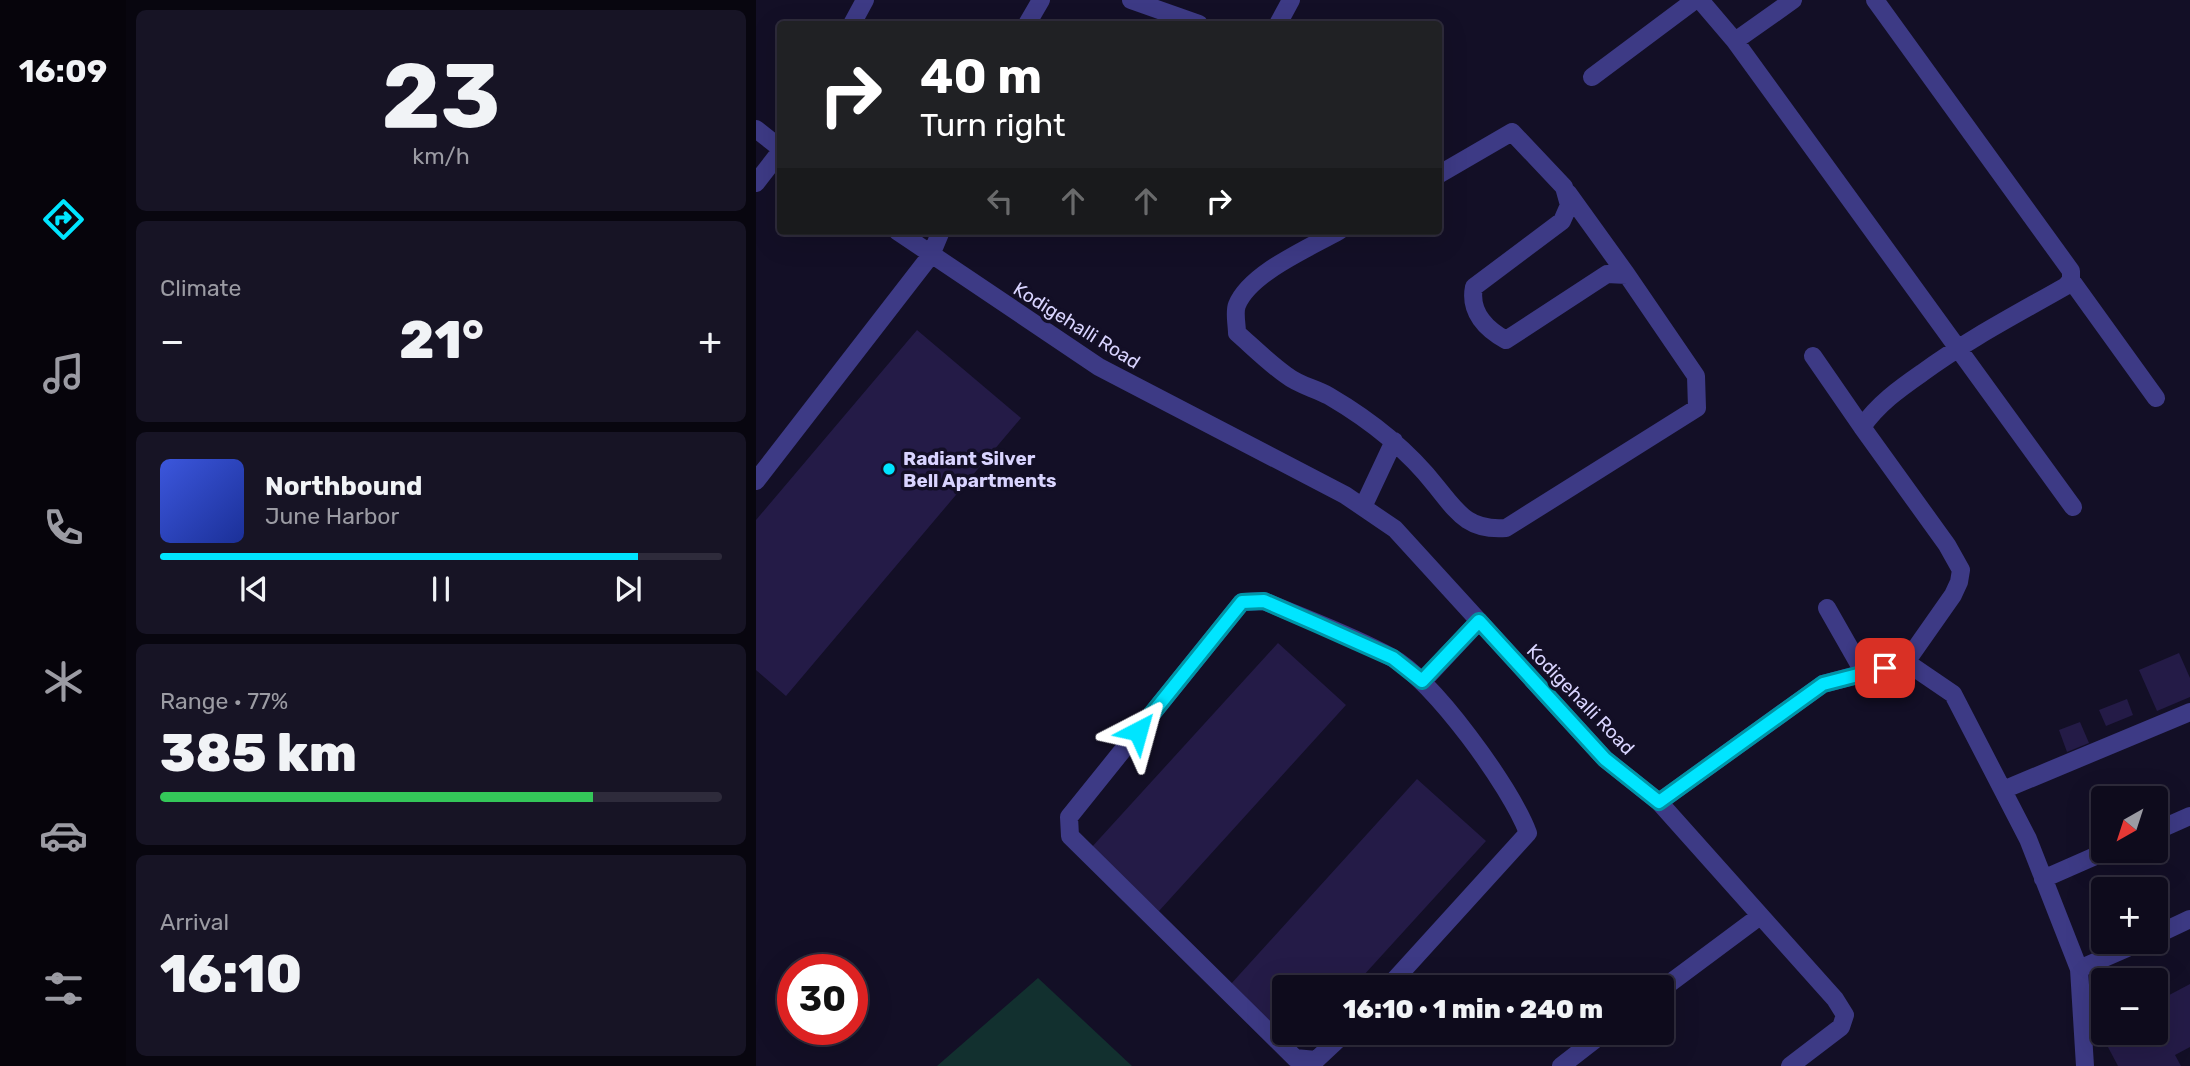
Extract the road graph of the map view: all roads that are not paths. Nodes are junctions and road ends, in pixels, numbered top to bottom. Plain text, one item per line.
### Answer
1 (865, 0) edge
2 (1041, 0) edge
3 (1131, 0) edge
4 (1291, 0) edge
5 (1695, 0) edge
6 (1700, 0) edge
7 (1793, 0) edge
8 (1875, 0) edge
9 (854, 21) edge
10 (1029, 21) edge
11 (1190, 21) edge
12 (1280, 21) edge
13 (1735, 41) junction
14 (1592, 77) dead end
15 (756, 129) edge
16 (777, 147) edge
17 (777, 154) edge
18 (1442, 172) edge
19 (756, 183) edge
20 (1564, 187) junction
21 (903, 235) edge
22 (939, 235) edge
23 (1332, 235) edge
24 (931, 255) junction
25 (1627, 275) junction
26 (2071, 279) junction
27 (1956, 348) junction
28 (1813, 356) dead end
29 (2157, 398) dead end
30 (1862, 428) junction
31 (1394, 441) junction
32 (756, 481) edge
33 (1363, 507) junction
34 (2073, 507) dead end
35 (1827, 608) dead end
36 (1479, 621) junction
37 (1906, 663) junction
38 (1864, 673) junction
39 (1422, 681) junction
40 (2190, 712) edge
41 (2003, 790) junction
42 (1659, 802) junction
43 (2190, 816) edge
44 (2168, 826) edge
45 (2091, 858) edge
46 (2043, 879) junction
47 (1760, 916) junction
48 (2190, 919) edge
49 (2168, 929) edge
50 (2113, 954) edge
51 (2079, 969) junction
52 (1399, 975) edge
53 (1674, 980) edge
54 (1272, 1036) edge
55 (1282, 1045) edge
56 (1332, 1045) edge
57 (1588, 1045) edge
58 (1561, 1066) edge
59 (1790, 1066) edge
60 (2085, 1066) edge

1 - 9 street
2 - 10 street
3 - 11 street
4 - 12 street
5 - 14 street
6 - 13 street
7 - 13 street
8 - 26 street
13 - 27 street
15 - 16 street
17 - 19 street
18 - 20 street
20 - 25 street
20 - 25 street
21 - 24 street, Kodigehalli Road
22 - 24 street
23 - 31 street
24 - 32 street
24 - 33 street, Kodigehalli Road
25 - 31 street
26 - 27 street
26 - 29 street
27 - 30 street
27 - 34 street
28 - 30 street
30 - 37 street
31 - 33 street
33 - 36 street, Kodigehalli Road
35 - 38 street
36 - 39 street
36 - 42 street, Kodigehalli Road
37 - 38 street
37 - 41 street
38 - 42 street
39 - 52 street
39 - 54 street
40 - 41 street
41 - 46 street
42 - 47 street, Kodigehalli Road
43 - 44 street
45 - 46 street
46 - 51 street
47 - 53 street
47 - 59 street, Kodigehalli Road
48 - 49 street
50 - 51 street
51 - 60 street
55 - 56 street
57 - 58 street

